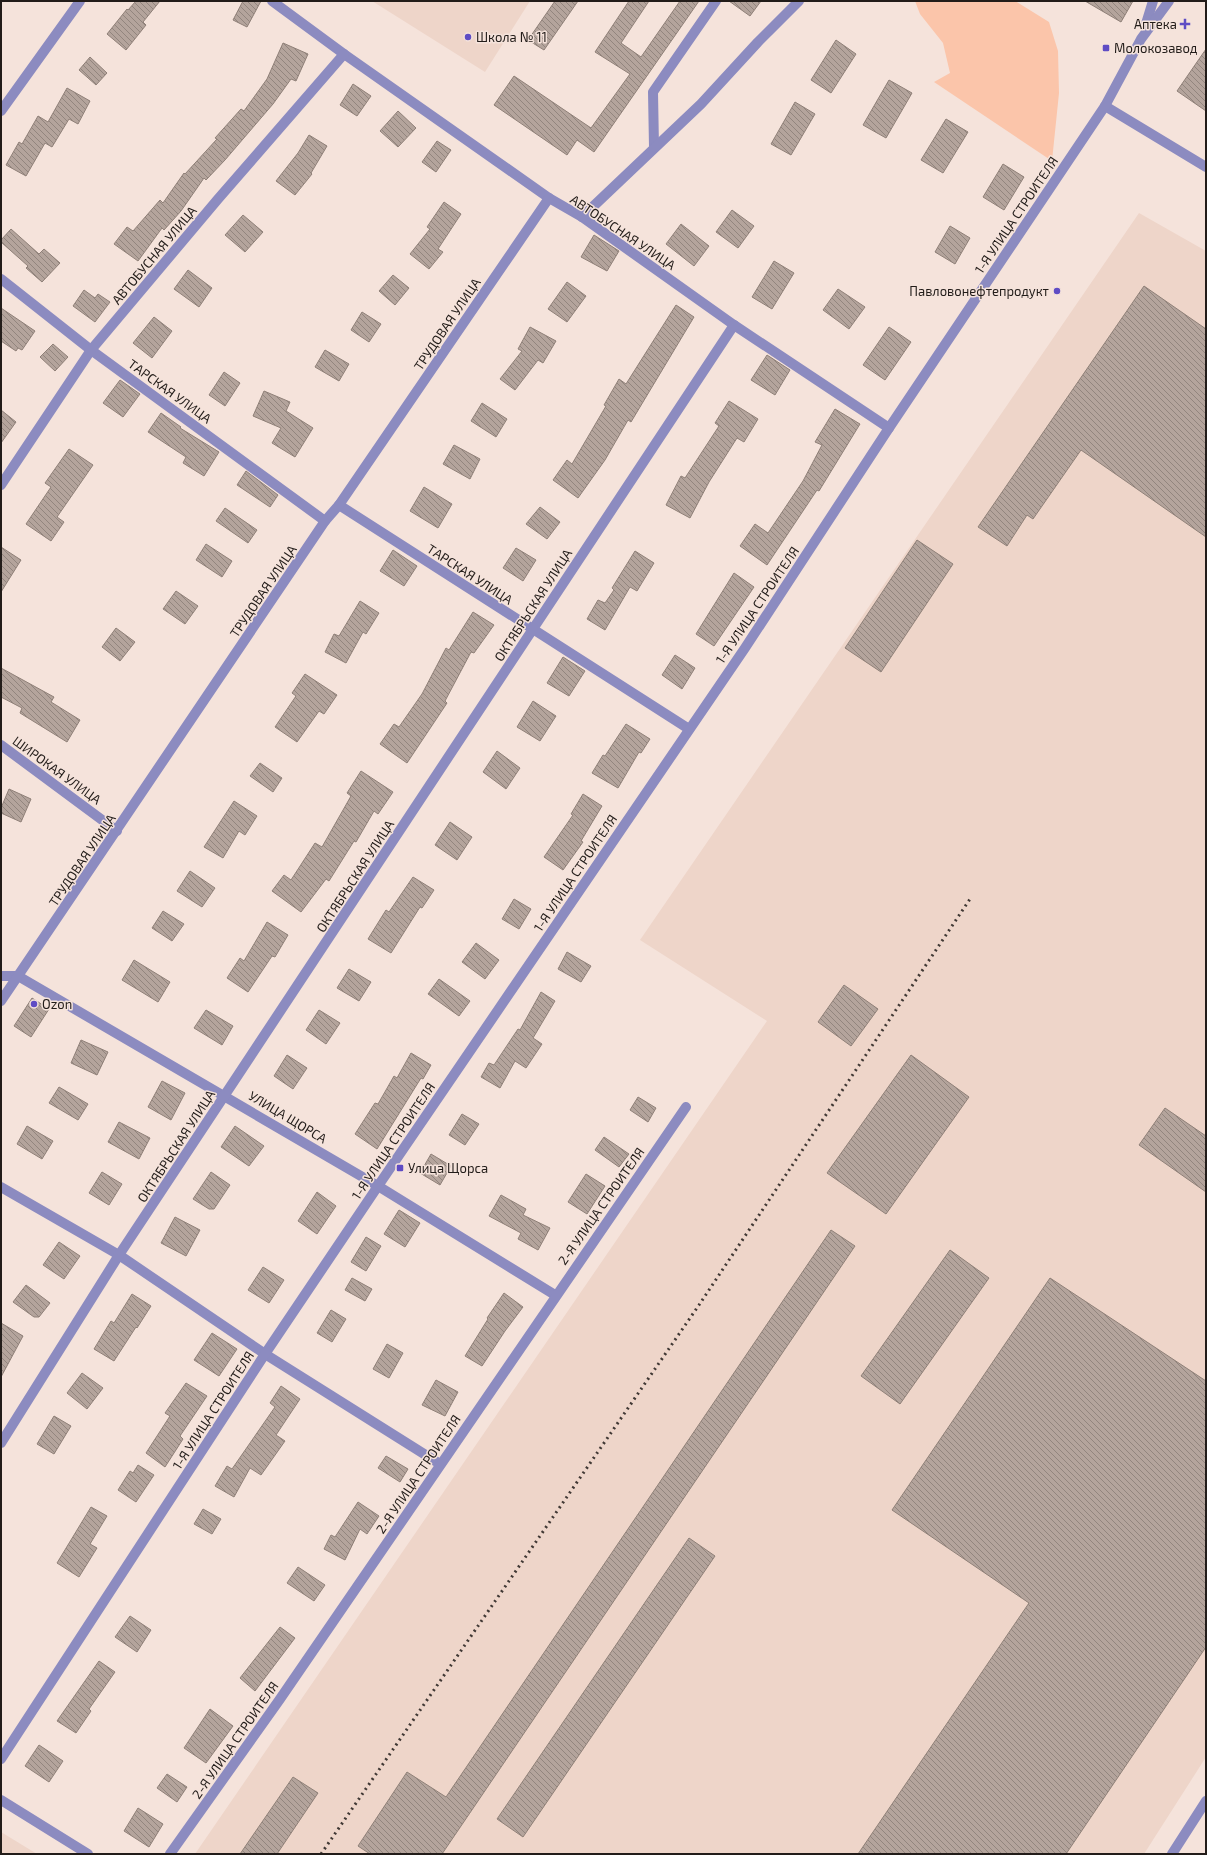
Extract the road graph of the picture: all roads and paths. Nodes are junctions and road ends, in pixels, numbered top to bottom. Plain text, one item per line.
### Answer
1 (80, 1) edge
2 (272, 1) edge
3 (716, 1) edge
4 (799, 1) edge
5 (1153, 1) edge
6 (1169, 1) edge
7 (1141, 39) junction
8 (344, 54) junction
9 (1105, 106) junction
10 (1, 111) edge
11 (654, 147) junction
12 (1206, 167) edge
13 (549, 198) junction
14 (582, 217) junction
15 (1, 279) edge
16 (734, 325) junction
17 (91, 350) junction
18 (889, 428) junction
19 (1, 485) edge
20 (339, 505) junction
21 (325, 521) junction
22 (533, 630) junction
23 (689, 729) junction
24 (1, 745) edge
25 (117, 831) junction
26 (1, 976) edge
27 (18, 976) junction
28 (1, 1001) edge
29 (225, 1095) junction
30 (686, 1107) dead end
31 (378, 1186) junction
32 (1, 1187) edge
33 (119, 1255) junction
34 (556, 1295) junction
35 (265, 1354) junction
36 (1, 1443) edge
37 (440, 1464) junction
38 (1, 1759) edge
39 (1, 1800) edge
40 (1206, 1801) edge
41 (88, 1854) edge
42 (170, 1854) edge
43 (1172, 1854) edge

1 - 10 street
2 - 8 street, АВТОБУСНАЯ УЛИЦА
3 - 11 street
4 - 11 street
5 - 7 street
6 - 7 street, 1-Я УЛИЦА СТРОИТЕЛЯ
7 - 9 street, 1-Я УЛИЦА СТРОИТЕЛЯ
8 - 13 street, АВТОБУСНАЯ УЛИЦА
8 - 17 street, АВТОБУСНАЯ УЛИЦА
9 - 12 street
9 - 18 street, 1-Я УЛИЦА СТРОИТЕЛЯ
11 - 14 street
13 - 14 street, АВТОБУСНАЯ УЛИЦА
13 - 20 street, ТРУДОВАЯ УЛИЦА
14 - 16 street, АВТОБУСНАЯ УЛИЦА
15 - 17 street, ТАРСКАЯ УЛИЦА
16 - 18 street, АВТОБУСНАЯ УЛИЦА
16 - 22 street, ОКТЯБРЬСКАЯ УЛИЦА
17 - 19 street, АВТОБУСНАЯ УЛИЦА
17 - 21 street, ТАРСКАЯ УЛИЦА
18 - 23 street, 1-Я УЛИЦА СТРОИТЕЛЯ
20 - 21 street, ТРУДОВАЯ УЛИЦА
20 - 22 street, ТАРСКАЯ УЛИЦА
21 - 25 street, ТРУДОВАЯ УЛИЦА
22 - 23 street, ТАРСКАЯ УЛИЦА
22 - 29 street, ОКТЯБРЬСКАЯ УЛИЦА
23 - 31 street, 1-Я УЛИЦА СТРОИТЕЛЯ
24 - 25 street, ШИРОКАЯ УЛИЦА
25 - 27 street, ТРУДОВАЯ УЛИЦА
26 - 27 street, УЛИЦА ЩОРСА
27 - 28 street, ТРУДОВАЯ УЛИЦА
27 - 29 street, УЛИЦА ЩОРСА
29 - 31 street, УЛИЦА ЩОРСА
29 - 33 street, ОКТЯБРЬСКАЯ УЛИЦА
30 - 34 street, 2-Я УЛИЦА СТРОИТЕЛЯ
31 - 34 street, УЛИЦА ЩОРСА
31 - 35 street, 1-Я УЛИЦА СТРОИТЕЛЯ
32 - 33 street
33 - 35 street
33 - 36 street, ОКТЯБРЬСКАЯ УЛИЦА
34 - 37 street, 2-Я УЛИЦА СТРОИТЕЛЯ
35 - 37 street
35 - 38 street, 1-Я УЛИЦА СТРОИТЕЛЯ
37 - 42 street, 2-Я УЛИЦА СТРОИТЕЛЯ
39 - 41 street
40 - 43 street

